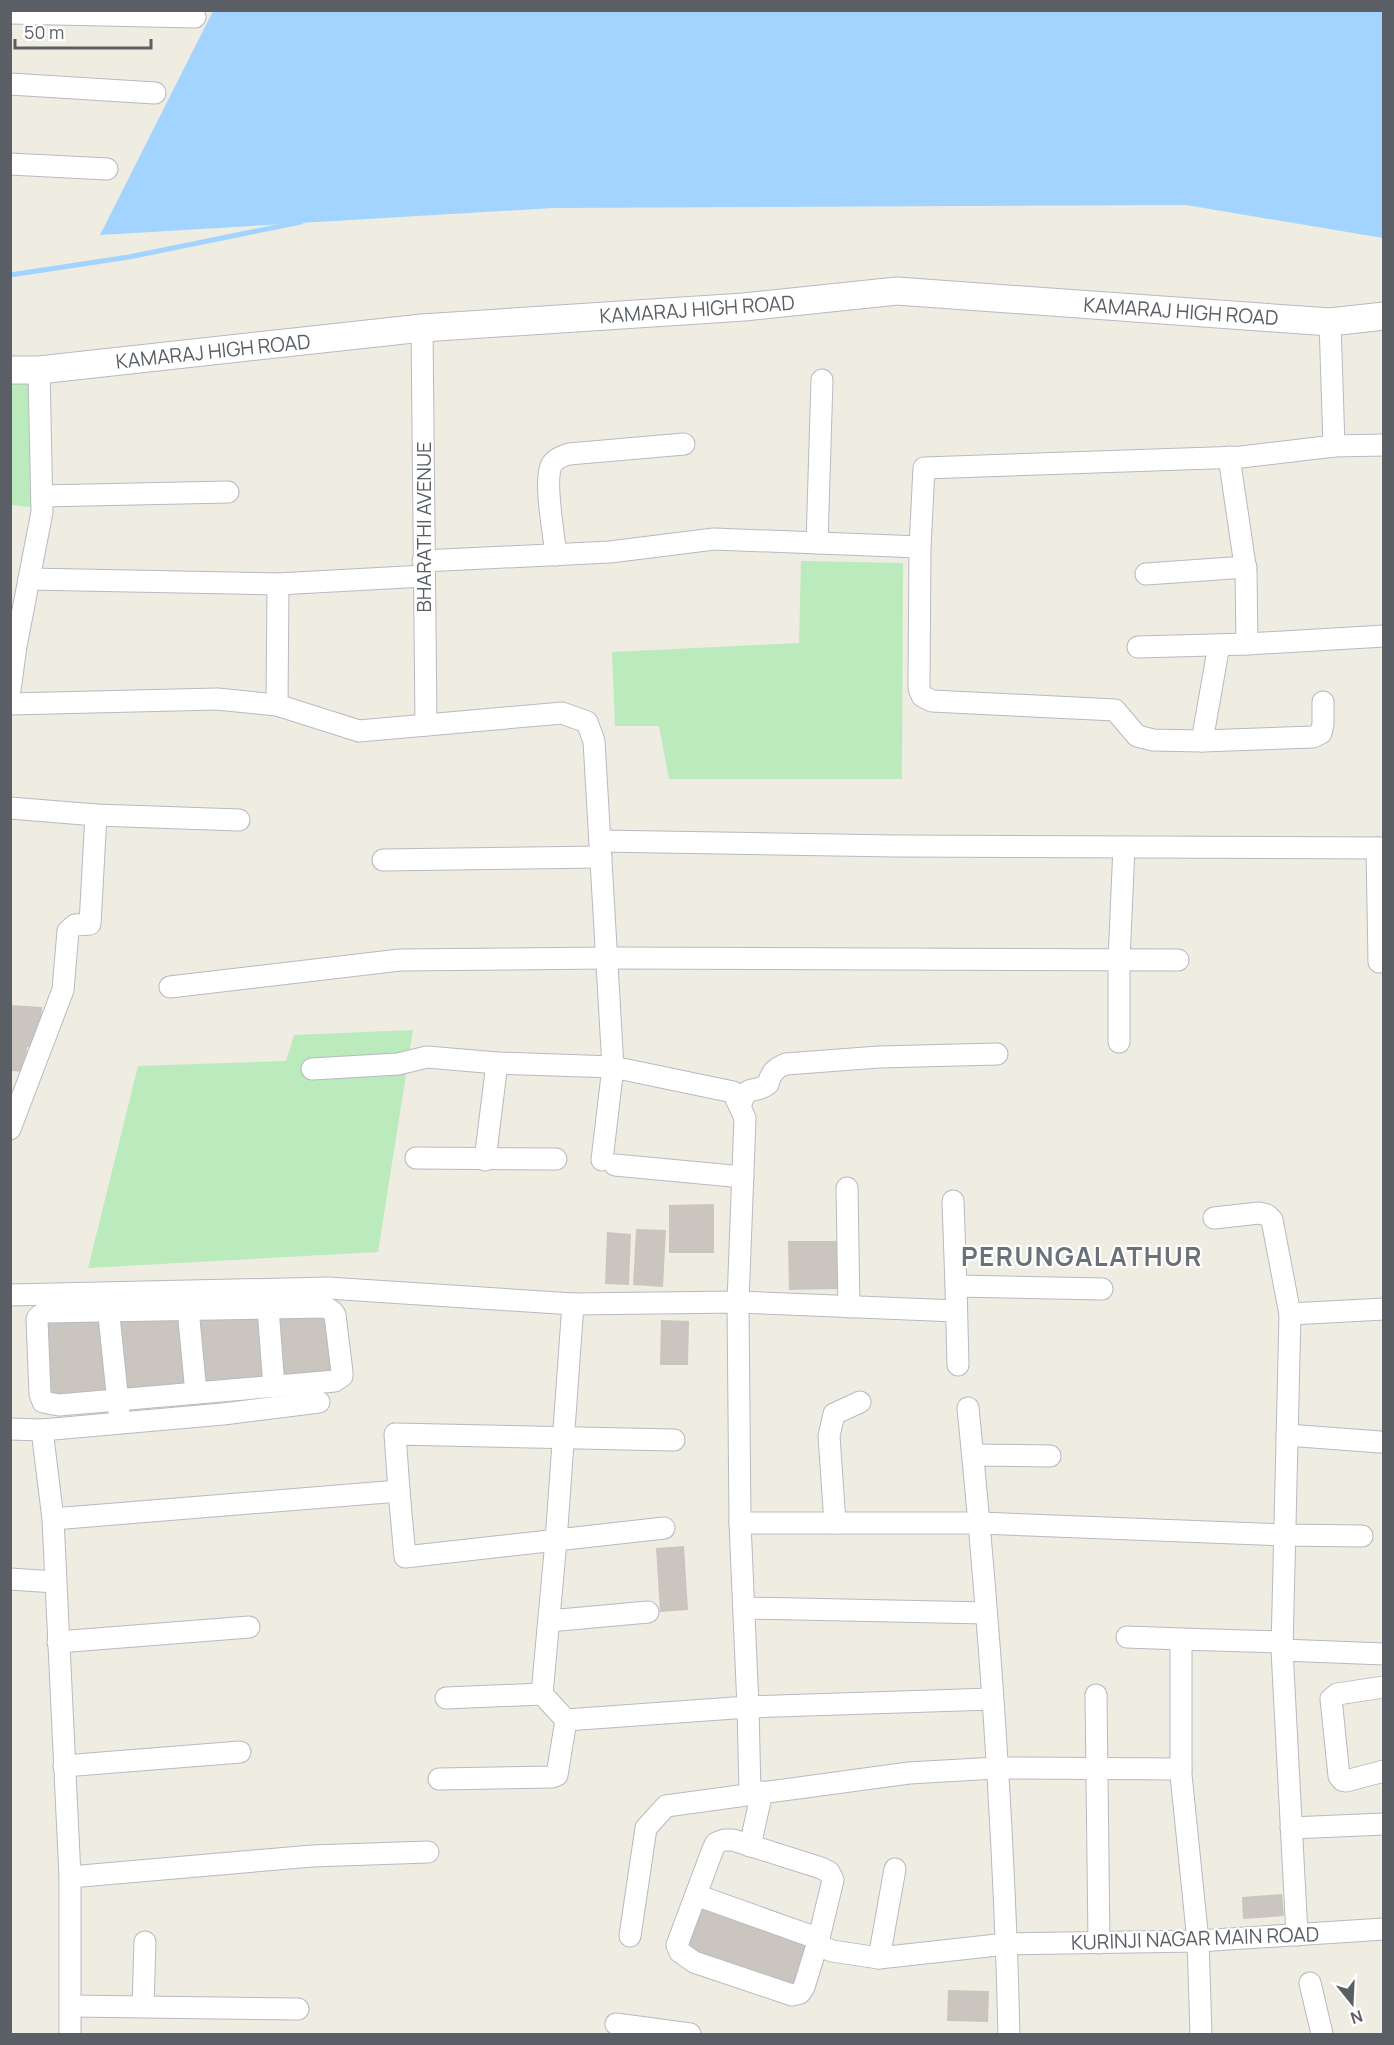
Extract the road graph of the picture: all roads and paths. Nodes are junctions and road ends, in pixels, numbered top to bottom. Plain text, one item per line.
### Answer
1 (10, 13) edge
2 (195, 17) dead end
3 (10, 84) edge
4 (155, 93) dead end
5 (10, 164) edge
6 (107, 169) dead end
7 (1383, 316) edge
8 (1330, 322) junction
9 (422, 328) junction
10 (10, 370) edge
11 (39, 370) junction
12 (822, 380) dead end
13 (684, 444) dead end
14 (1383, 445) edge
15 (1334, 446) junction
16 (1229, 457) junction
17 (228, 492) dead end
18 (42, 496) junction
19 (817, 543) junction
20 (920, 547) junction
21 (556, 555) junction
22 (1246, 567) junction
23 (424, 569) junction
24 (1146, 574) dead end
25 (29, 579) junction
26 (278, 584) junction
27 (1383, 636) edge
28 (1247, 644) junction
29 (13, 645) edge
30 (1219, 645) junction
31 (1138, 647) dead end
32 (10, 690) edge
33 (1323, 702) dead end
34 (10, 704) edge
35 (277, 705) junction
36 (426, 725) junction
37 (1202, 741) junction
38 (10, 808) edge
39 (96, 815) junction
40 (240, 820) dead end
41 (1124, 847) junction
42 (1380, 848) edge
43 (600, 849) junction
44 (383, 860) dead end
45 (606, 957) junction
46 (1119, 960) junction
47 (1178, 960) dead end
48 (1379, 962) dead end
49 (170, 987) dead end
50 (1119, 1042) dead end
51 (997, 1054) dead end
52 (497, 1063) junction
53 (613, 1066) junction
54 (312, 1069) dead end
55 (740, 1107) junction
56 (10, 1129) edge
57 (416, 1158) dead end
58 (485, 1160) junction
59 (556, 1160) dead end
60 (743, 1177) junction
61 (847, 1188) dead end
62 (953, 1201) dead end
63 (1214, 1218) dead end
64 (956, 1287) junction
65 (1102, 1289) dead end
66 (10, 1294) edge
67 (268, 1299) junction
68 (108, 1302) junction
69 (738, 1302) junction
70 (573, 1304) junction
71 (849, 1306) junction
72 (1383, 1309) edge
73 (188, 1310) junction
74 (956, 1311) junction
75 (1290, 1314) junction
76 (958, 1365) dead end
77 (273, 1387) junction
78 (196, 1393) junction
79 (117, 1398) junction
80 (319, 1402) dead end
81 (860, 1402) dead end
82 (968, 1408) dead end
83 (120, 1422) junction
84 (10, 1429) edge
85 (42, 1430) junction
86 (1287, 1435) junction
87 (564, 1438) junction
88 (674, 1440) dead end
89 (1380, 1442) dead end
90 (973, 1455) junction
91 (1050, 1456) dead end
92 (399, 1491) junction
93 (53, 1519) junction
94 (740, 1523) junction
95 (835, 1523) junction
96 (980, 1523) junction
97 (664, 1528) dead end
98 (1284, 1535) junction
99 (1362, 1536) dead end
100 (556, 1541) junction
101 (10, 1579) edge
102 (55, 1582) junction
103 (744, 1608) junction
104 (648, 1612) dead end
105 (986, 1612) junction
106 (549, 1621) junction
107 (249, 1627) dead end
108 (1126, 1637) dead end
109 (1181, 1639) junction
110 (58, 1642) junction
111 (1282, 1646) junction
112 (1383, 1654) edge
113 (1383, 1687) edge
114 (542, 1694) junction
115 (1096, 1695) dead end
116 (446, 1698) dead end
117 (992, 1699) junction
118 (748, 1707) junction
119 (566, 1720) junction
120 (240, 1752) dead end
121 (64, 1766) junction
122 (996, 1768) junction
123 (1181, 1769) junction
124 (1097, 1770) junction
125 (1383, 1771) edge
126 (440, 1779) dead end
127 (756, 1793) junction
128 (1383, 1824) edge
129 (1291, 1828) junction
130 (750, 1846) junction
131 (428, 1852) dead end
132 (895, 1869) dead end
133 (70, 1877) junction
134 (696, 1895) junction
135 (1383, 1929) edge
136 (1297, 1935) junction
137 (630, 1936) dead end
138 (1198, 1941) junction
139 (145, 1942) dead end
140 (818, 1942) junction
141 (1100, 1942) junction
142 (1006, 1944) junction
143 (879, 1958) junction
144 (1310, 1983) dead end
145 (70, 2006) junction
146 (143, 2006) junction
147 (298, 2009) dead end
148 (616, 2024) dead end
149 (70, 2034) edge
150 (690, 2034) edge
151 (1008, 2034) edge
152 (1201, 2034) edge
153 (1322, 2034) edge

1 - 2 street
3 - 4 street
5 - 6 street
7 - 8 street, KAMARAJ HIGH ROAD
8 - 9 street, KAMARAJ HIGH ROAD
8 - 15 street
9 - 11 street, KAMARAJ HIGH ROAD
9 - 23 street, BHARATHI AVENUE
10 - 11 street, KAMARAJ HIGH ROAD
11 - 18 street
12 - 19 street
13 - 21 street
14 - 15 street
15 - 16 street
16 - 20 street
16 - 22 street
17 - 18 street
18 - 25 street
19 - 20 street
19 - 21 street
20 - 37 street
21 - 23 street
22 - 24 street
22 - 28 street
23 - 26 street
23 - 36 street, BHARATHI AVENUE
25 - 26 street
25 - 29 street
26 - 35 street
27 - 28 street
28 - 30 street
29 - 32 street
30 - 31 street
30 - 37 street
33 - 37 street
34 - 35 street
35 - 36 street
36 - 43 street
38 - 39 street
39 - 40 street
39 - 56 street
41 - 42 street
41 - 43 street
41 - 46 street
42 - 48 street
43 - 44 street
43 - 45 street
45 - 46 street
45 - 49 street
45 - 53 street
46 - 47 street
46 - 50 street
51 - 55 street
52 - 53 street
52 - 54 street
52 - 58 street
53 - 55 street
53 - 60 street
55 - 60 street
57 - 58 street
58 - 59 street
60 - 69 street
61 - 71 street
62 - 64 street
63 - 75 street
64 - 65 street
64 - 74 street
66 - 68 street
67 - 68 street
67 - 70 street
67 - 73 street
67 - 77 street
67 - 77 street
68 - 73 street
68 - 79 street
68 - 79 street
69 - 70 street
69 - 71 street
69 - 94 street
70 - 87 street
71 - 74 street
72 - 75 street
73 - 78 street
74 - 76 street
75 - 86 street
77 - 78 street
78 - 79 street
79 - 83 street
80 - 83 street
81 - 95 street
82 - 90 street
83 - 85 street
84 - 85 street
85 - 93 street
86 - 89 street
86 - 98 street
87 - 88 street
87 - 92 street
87 - 100 street
90 - 91 street
90 - 96 street
92 - 93 street
92 - 100 street
93 - 102 street
94 - 95 street
94 - 103 street
95 - 96 street
96 - 98 street
96 - 105 street
97 - 100 street
98 - 99 street
98 - 111 street
100 - 106 street
101 - 102 street
102 - 110 street
103 - 105 street
103 - 118 street
104 - 106 street
105 - 117 street
106 - 114 street
107 - 110 street
108 - 109 street
109 - 111 street
109 - 123 street
110 - 121 street
111 - 112 street
111 - 129 street
113 - 125 street
114 - 116 street
114 - 119 street
115 - 124 street
117 - 118 street
117 - 122 street
118 - 119 street
118 - 127 street
119 - 126 street
120 - 121 street
121 - 133 street
122 - 124 street
122 - 127 street
122 - 142 street
123 - 124 street
123 - 138 street
124 - 141 street
127 - 130 street
127 - 137 street
128 - 129 street
129 - 136 street
130 - 134 street
130 - 140 street
131 - 133 street
132 - 143 street
133 - 145 street
134 - 140 street, KURINJI NAGAR MAIN ROAD
134 - 140 street
135 - 136 street, KURINJI NAGAR MAIN ROAD
136 - 138 street, KURINJI NAGAR MAIN ROAD
138 - 141 street, KURINJI NAGAR MAIN ROAD
138 - 152 street
139 - 146 street
140 - 143 street, KURINJI NAGAR MAIN ROAD
141 - 142 street, KURINJI NAGAR MAIN ROAD
142 - 143 street, KURINJI NAGAR MAIN ROAD
142 - 151 street
144 - 153 street
145 - 146 street
145 - 149 street
146 - 147 street
148 - 150 street

